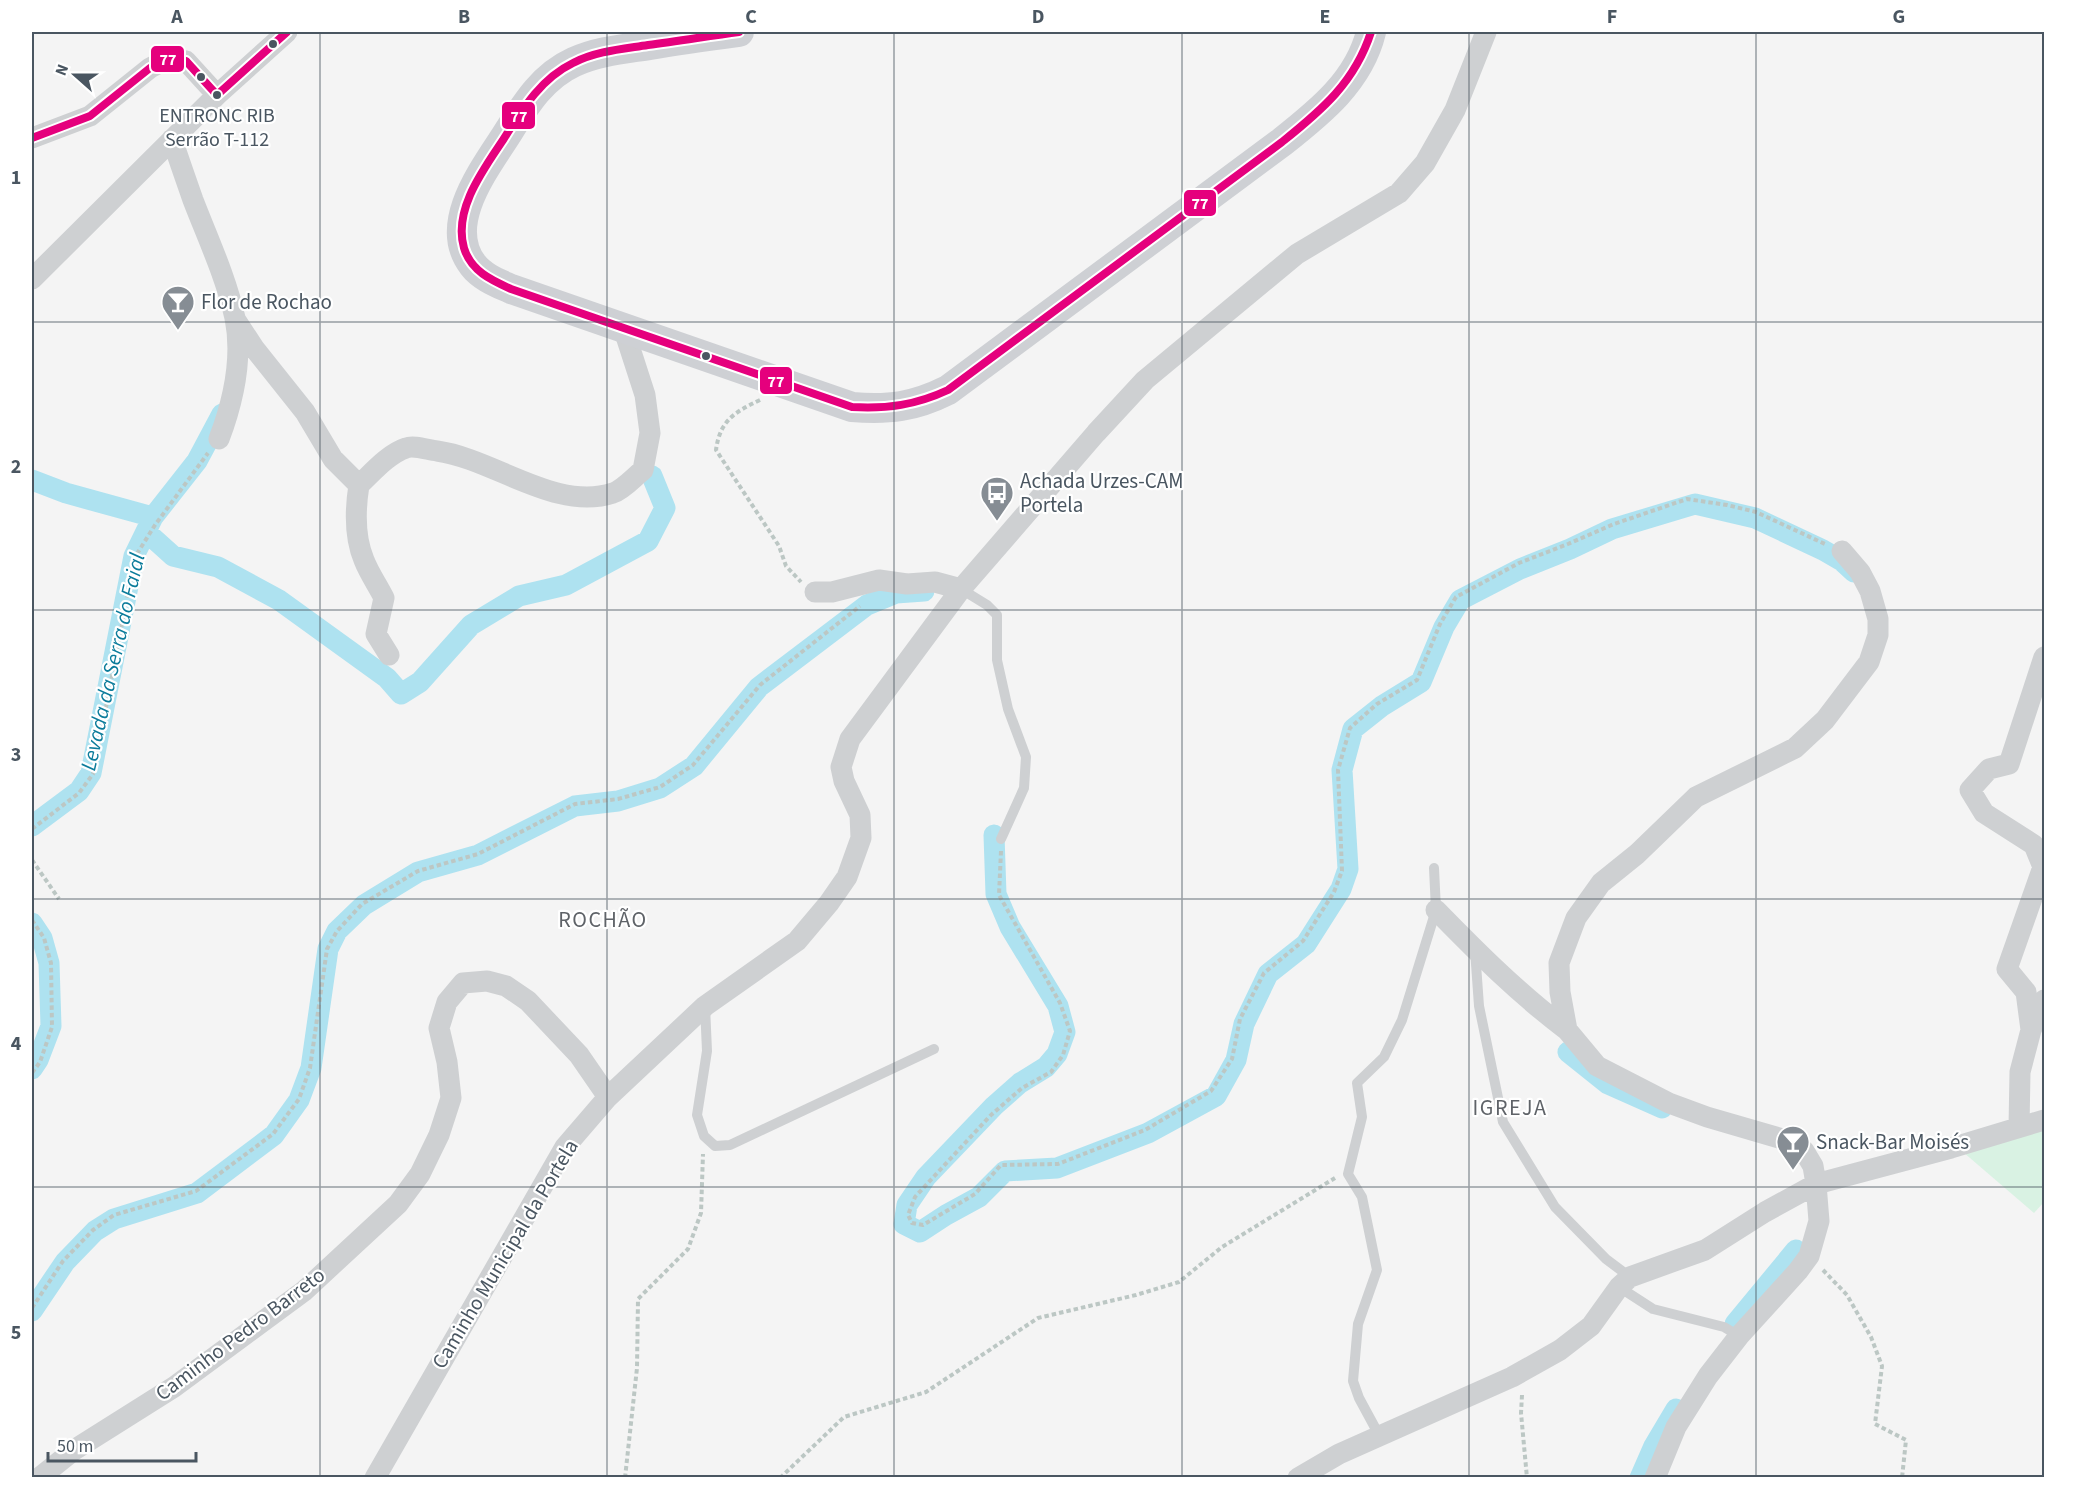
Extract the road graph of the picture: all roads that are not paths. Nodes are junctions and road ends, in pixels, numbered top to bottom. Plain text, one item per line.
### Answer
1 (287, 32) edge
2 (740, 32) edge
3 (1371, 32) edge
4 (1486, 32) edge
5 (217, 95) junction
6 (32, 138) edge
7 (172, 140) junction
8 (32, 279) edge
9 (235, 319) junction
10 (623, 327) junction
11 (219, 440) road end
12 (358, 485) junction
13 (1842, 551) road end
14 (962, 589) junction
15 (815, 592) road end
16 (389, 655) dead end
17 (2044, 657) edge
18 (1001, 839) road end
19 (1434, 868) dead end
20 (1436, 910) junction
21 (1474, 950) junction
22 (2044, 1000) edge
23 (705, 1006) junction
24 (1567, 1030) junction
25 (2031, 1030) junction
26 (934, 1049) dead end
27 (608, 1097) junction
28 (2044, 1120) edge
29 (2019, 1127) junction
30 (1816, 1184) junction
31 (1624, 1282) junction
32 (1739, 1336) junction
33 (1379, 1435) junction
34 (39, 1478) edge
35 (375, 1478) edge
36 (1298, 1478) edge
37 (1655, 1478) edge

1 - 5 street
2 - 10 main road
3 - 10 main road
4 - 14 street, Caminho Municipal da Portela
5 - 6 street
5 - 7 street
7 - 8 street
7 - 9 street
9 - 11 street
9 - 12 street
10 - 12 street
12 - 16 street
13 - 24 street
14 - 15 street
14 - 18 lane
14 - 23 street, Caminho Municipal da Portela
17 - 25 street
19 - 20 lane
20 - 21 street
20 - 33 lane
21 - 24 street
21 - 31 lane
22 - 25 street
23 - 26 lane
23 - 27 street, Caminho Municipal da Portela
24 - 30 street
25 - 29 street
27 - 34 street, Caminho Pedro Barreto
27 - 35 street, Caminho Municipal da Portela
28 - 29 street
29 - 30 street
30 - 31 street
30 - 32 street
31 - 32 lane
31 - 33 street
32 - 37 street
33 - 36 street

